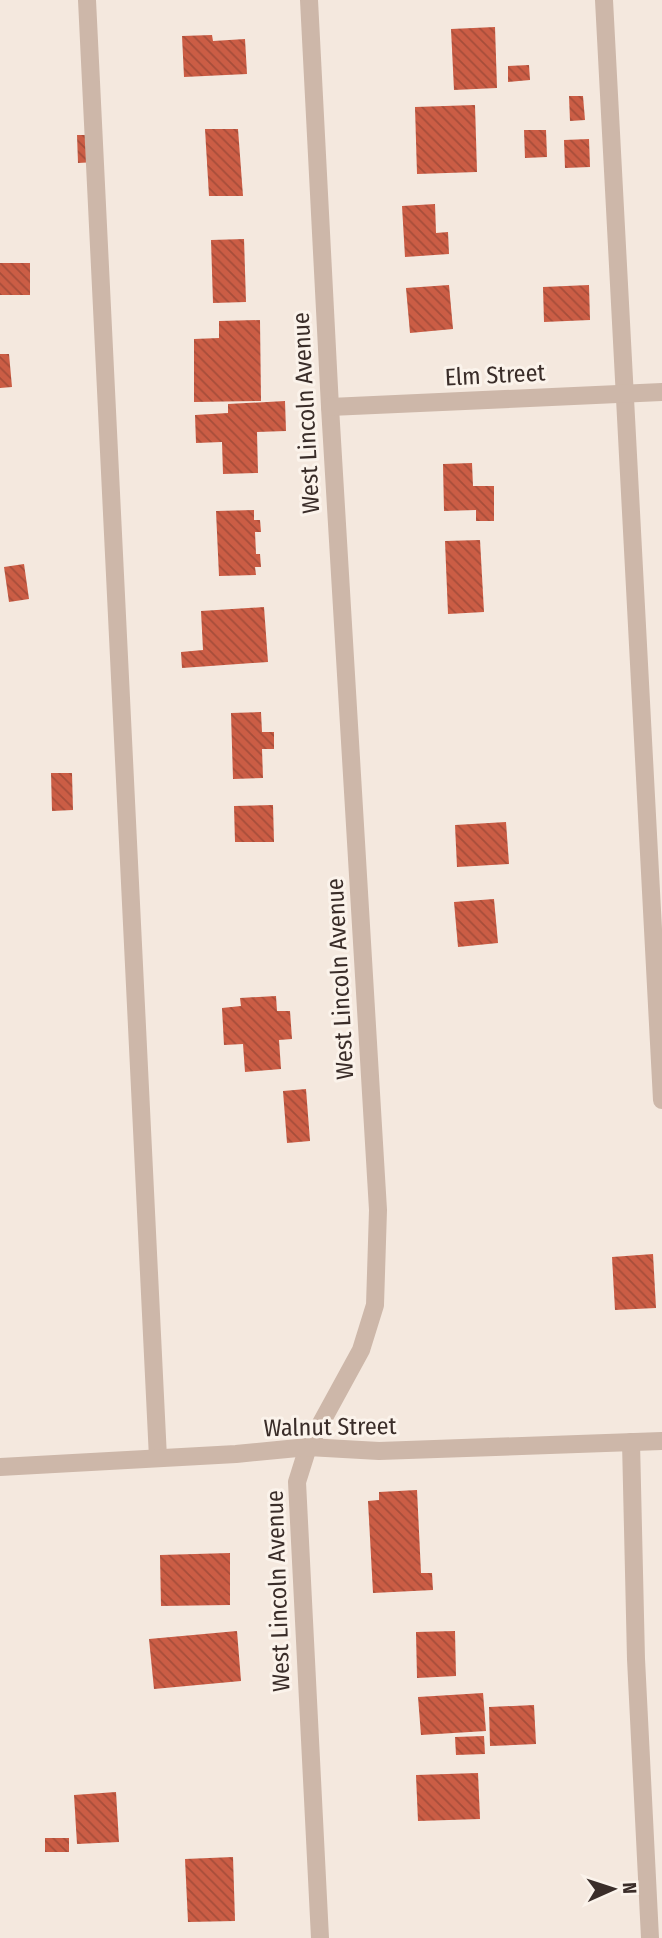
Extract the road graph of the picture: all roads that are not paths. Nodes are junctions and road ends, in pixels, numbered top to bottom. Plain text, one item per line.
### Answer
1 (87, 0) edge
2 (309, 0) edge
3 (604, 0) edge
4 (662, 392) edge
5 (625, 394) junction
6 (330, 407) junction
7 (662, 1100) edge
8 (662, 1441) edge
9 (631, 1442) junction
10 (308, 1447) junction
11 (158, 1458) junction
12 (0, 1466) edge
13 (320, 1938) edge
14 (650, 1938) edge

1 - 11 street
2 - 6 street, West Lincoln Avenue
3 - 5 street
4 - 5 street, Elm Street
5 - 6 street, Elm Street
5 - 7 street
6 - 10 street, West Lincoln Avenue
8 - 9 street, Walnut Street
9 - 10 street, Walnut Street
9 - 14 street
10 - 11 street, Walnut Street
10 - 13 street, West Lincoln Avenue
11 - 12 street, Walnut Street

